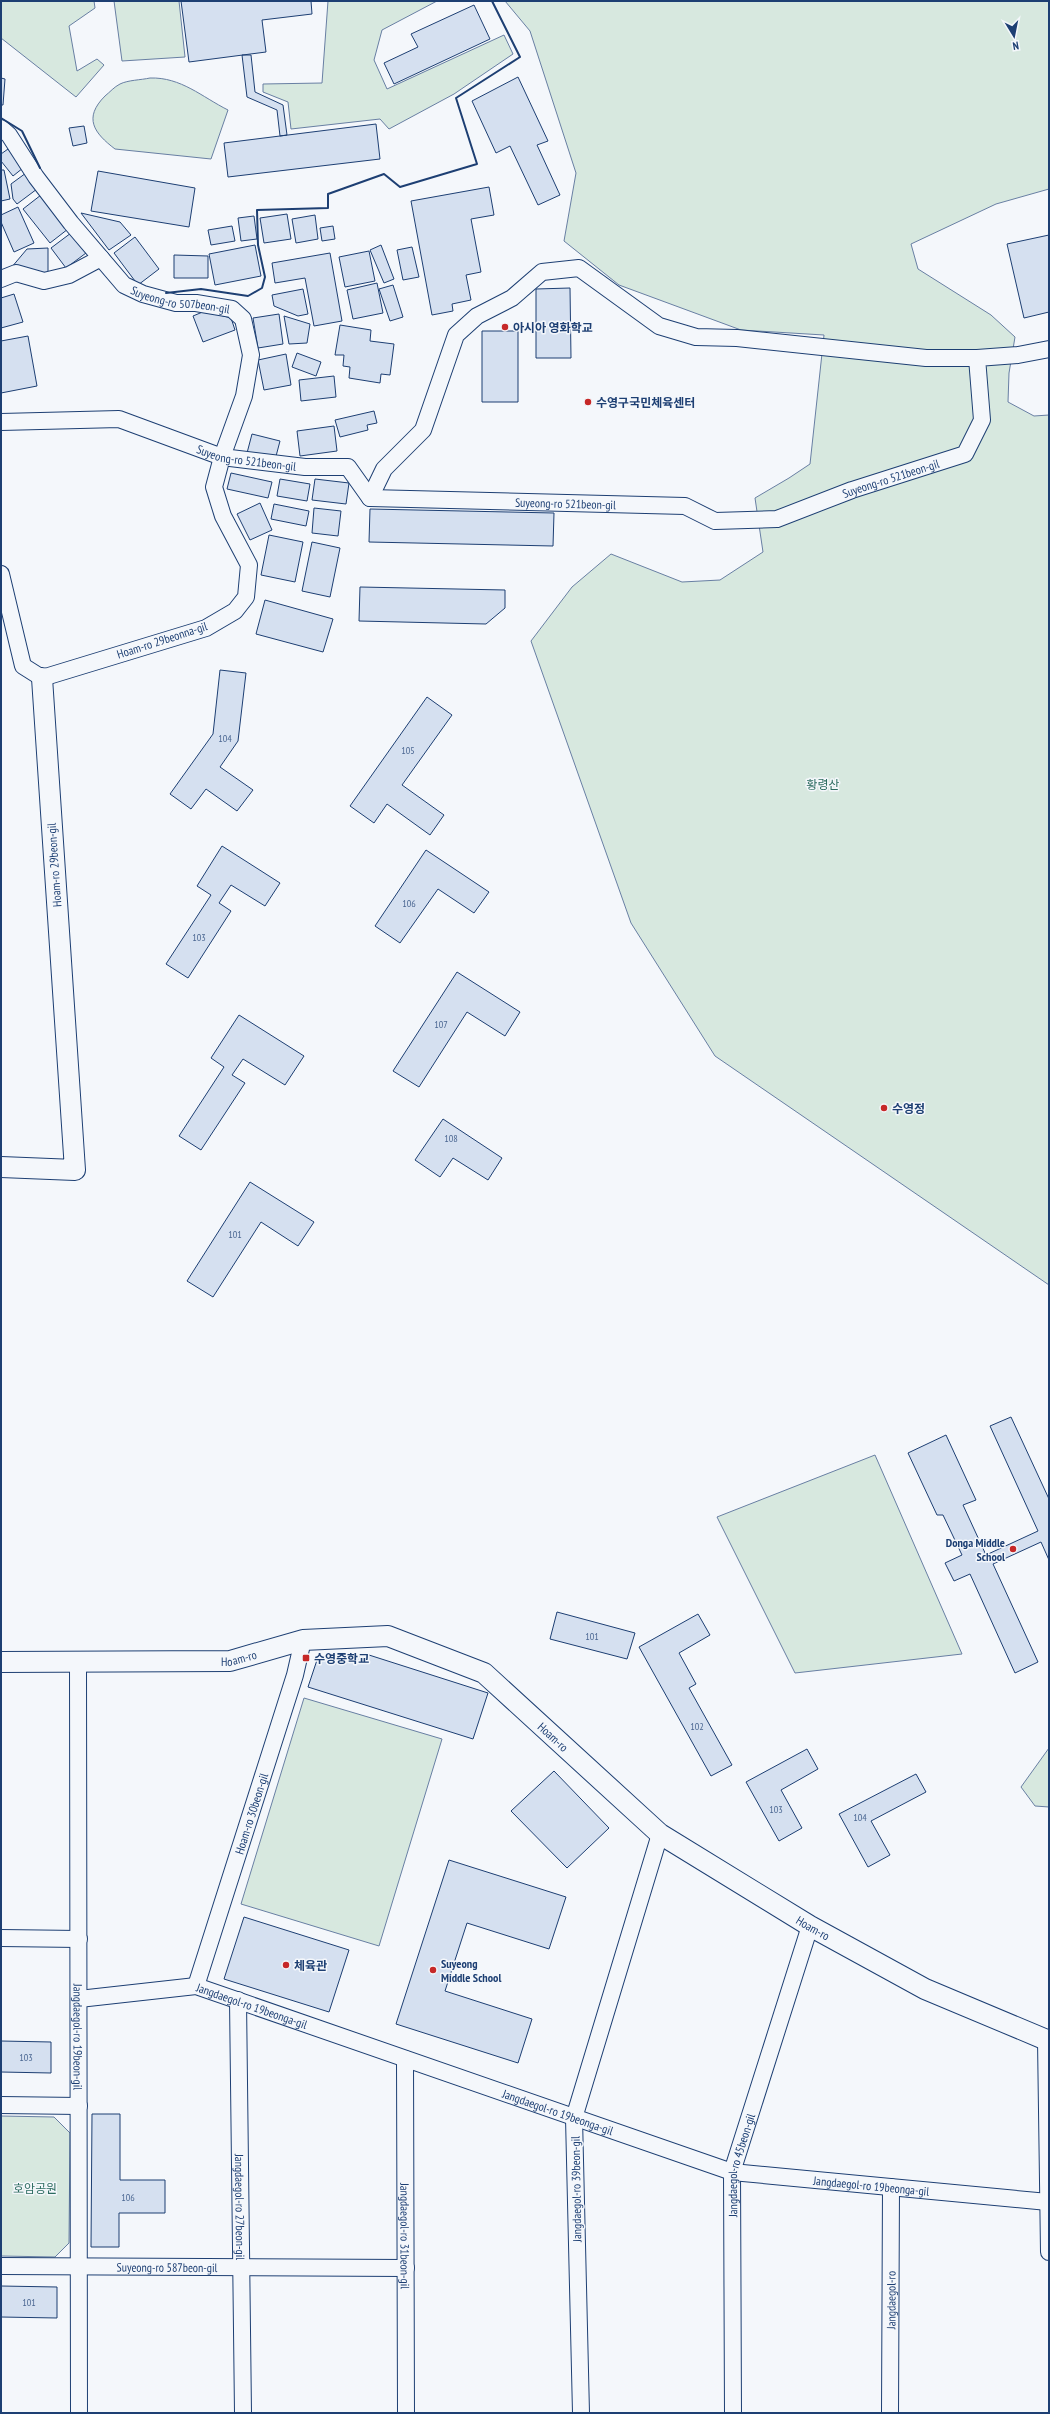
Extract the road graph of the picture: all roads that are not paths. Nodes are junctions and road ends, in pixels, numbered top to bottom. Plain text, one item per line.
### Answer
1 (1, 128) edge
2 (101, 258) junction
3 (1, 279) edge
4 (1049, 348) edge
5 (977, 358) junction
6 (1, 422) edge
7 (222, 457) junction
8 (370, 498) junction
9 (1, 574) edge
10 (42, 678) junction
11 (1, 1167) edge
12 (303, 1640) junction
13 (1, 1662) edge
14 (78, 1662) junction
15 (660, 1834) junction
16 (810, 1926) junction
17 (1, 1938) edge
18 (79, 1939) junction
19 (196, 1986) junction
20 (79, 1999) junction
21 (238, 2000) junction
22 (1048, 2041) edge
23 (405, 2058) junction
24 (1, 2105) edge
25 (79, 2106) junction
26 (574, 2118) junction
27 (732, 2172) junction
28 (891, 2187) junction
29 (1048, 2202) edge
30 (1049, 2252) edge
31 (1, 2266) edge
32 (79, 2267) junction
33 (241, 2268) junction
34 (406, 2268) junction
35 (79, 2413) edge
36 (243, 2413) edge
37 (406, 2413) edge
38 (581, 2413) edge
39 (733, 2413) edge
40 (890, 2413) edge

1 - 2 street, Suyeong-ro 507beon-gil
2 - 3 street
2 - 7 street, Suyeong-ro 507beon-gil
4 - 5 street
5 - 8 street, Suyeong-ro 521beon-gil
5 - 8 street
6 - 7 street, Suyeong-ro 521beon-gil
7 - 8 street, Suyeong-ro 521beon-gil
7 - 10 street, Hoam-ro 29beonna-gil
9 - 10 street
10 - 11 street, Hoam-ro 29beon-gil
12 - 14 street, Hoam-ro
12 - 15 street, Hoam-ro
12 - 19 street, Hoam-ro 30beon-gil
13 - 14 street, Hoam-ro
14 - 18 street, Jangdaegol-ro 19beon-gil
15 - 16 street, Hoam-ro
15 - 26 street, Jangdaegol-ro 39beon-gil
16 - 22 street, Hoam-ro
16 - 27 street, Jangdaegol-ro 45beon-gil
17 - 18 street
18 - 20 street, Jangdaegol-ro 19beon-gil
19 - 20 street, Jangdaegol-ro 19beonga-gil
19 - 21 street, Jangdaegol-ro 19beonga-gil
20 - 25 street, Jangdaegol-ro 19beon-gil
21 - 23 street, Jangdaegol-ro 19beonga-gil
21 - 33 street, Jangdaegol-ro 27beon-gil
22 - 29 street
23 - 26 street, Jangdaegol-ro 19beonga-gil
23 - 34 street, Jangdaegol-ro 31beon-gil
24 - 25 street
25 - 32 street, Jangdaegol-ro 19beon-gil
26 - 27 street, Jangdaegol-ro 19beonga-gil
26 - 38 street, Jangdaegol-ro 39beon-gil
27 - 28 street, Jangdaegol-ro 19beonga-gil
27 - 39 street, Jangdaegol-ro 45beon-gil
28 - 29 street, Jangdaegol-ro 19beonga-gil
28 - 40 street, Jangdaegol-ro
29 - 30 street
31 - 32 street, Suyeong-ro 587beon-gil
32 - 33 street, Suyeong-ro 587beon-gil
32 - 35 street, Jangdaegol-ro 19beon-gil
33 - 34 street, Suyeong-ro 587beon-gil
33 - 36 street, Jangdaegol-ro 27beon-gil
34 - 37 street, Jangdaegol-ro 31beon-gil

